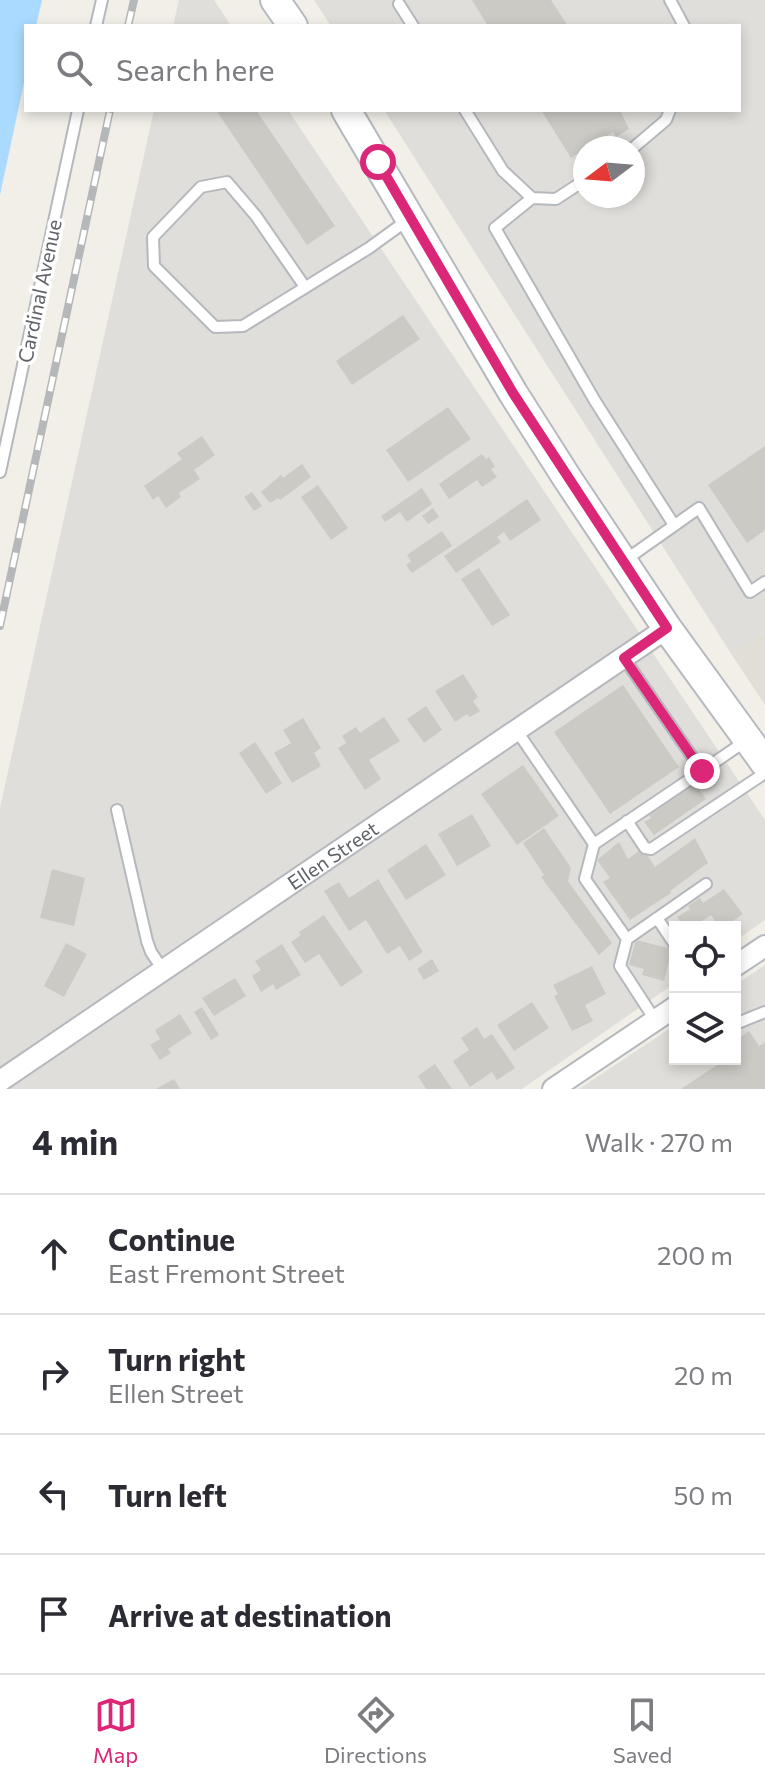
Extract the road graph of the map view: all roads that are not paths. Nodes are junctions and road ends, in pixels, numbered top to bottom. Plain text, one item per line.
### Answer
1 (102, 0) edge
2 (275, 0) edge
3 (293, 0) edge
4 (670, 0) edge
5 (399, 4) dead end
6 (96, 24) edge
7 (292, 24) edge
8 (307, 24) edge
9 (412, 24) edge
10 (683, 24) edge
11 (78, 112) edge
12 (347, 112) edge
13 (466, 112) edge
14 (669, 112) edge
15 (645, 138) edge
16 (573, 188) edge
17 (532, 198) junction
18 (411, 218) junction
19 (305, 287) junction
20 (0, 472) edge
21 (674, 525) junction
22 (623, 563) junction
23 (765, 582) edge
24 (667, 628) junction
25 (624, 658) junction
26 (517, 731) junction
27 (749, 739) junction
28 (765, 763) edge
29 (702, 771) junction
30 (765, 773) edge
31 (117, 810) dead end
32 (627, 821) junction
33 (594, 844) junction
34 (706, 884) dead end
35 (657, 918) junction
36 (669, 936) edge
37 (627, 939) junction
38 (765, 946) edge
39 (741, 962) edge
40 (163, 970) junction
41 (669, 1011) edge
42 (765, 1012) edge
43 (655, 1020) junction
44 (741, 1022) edge
45 (0, 1081) edge
46 (553, 1089) edge

1 - 6 lane
2 - 7 main road
3 - 8 main road
4 - 10 lane
5 - 9 lane
11 - 20 lane, Cardinal Avenue
12 - 18 main road
13 - 17 lane
14 - 15 lane
16 - 17 lane
17 - 21 lane
18 - 19 lane
18 - 22 main road
19 - 19 lane
21 - 22 lane
21 - 23 lane
22 - 24 main road
24 - 25 street, Ellen Street
24 - 27 main road
25 - 26 street, Ellen Street
25 - 29 lane
26 - 33 lane
26 - 40 street, Ellen Street
27 - 28 main road
27 - 29 lane
29 - 32 lane
30 - 32 lane
31 - 40 lane
32 - 33 lane
33 - 37 lane
34 - 35 lane
35 - 36 lane
35 - 37 lane
37 - 43 lane
38 - 39 street
40 - 45 street, Ellen Street
41 - 43 street
42 - 44 lane
43 - 46 street

